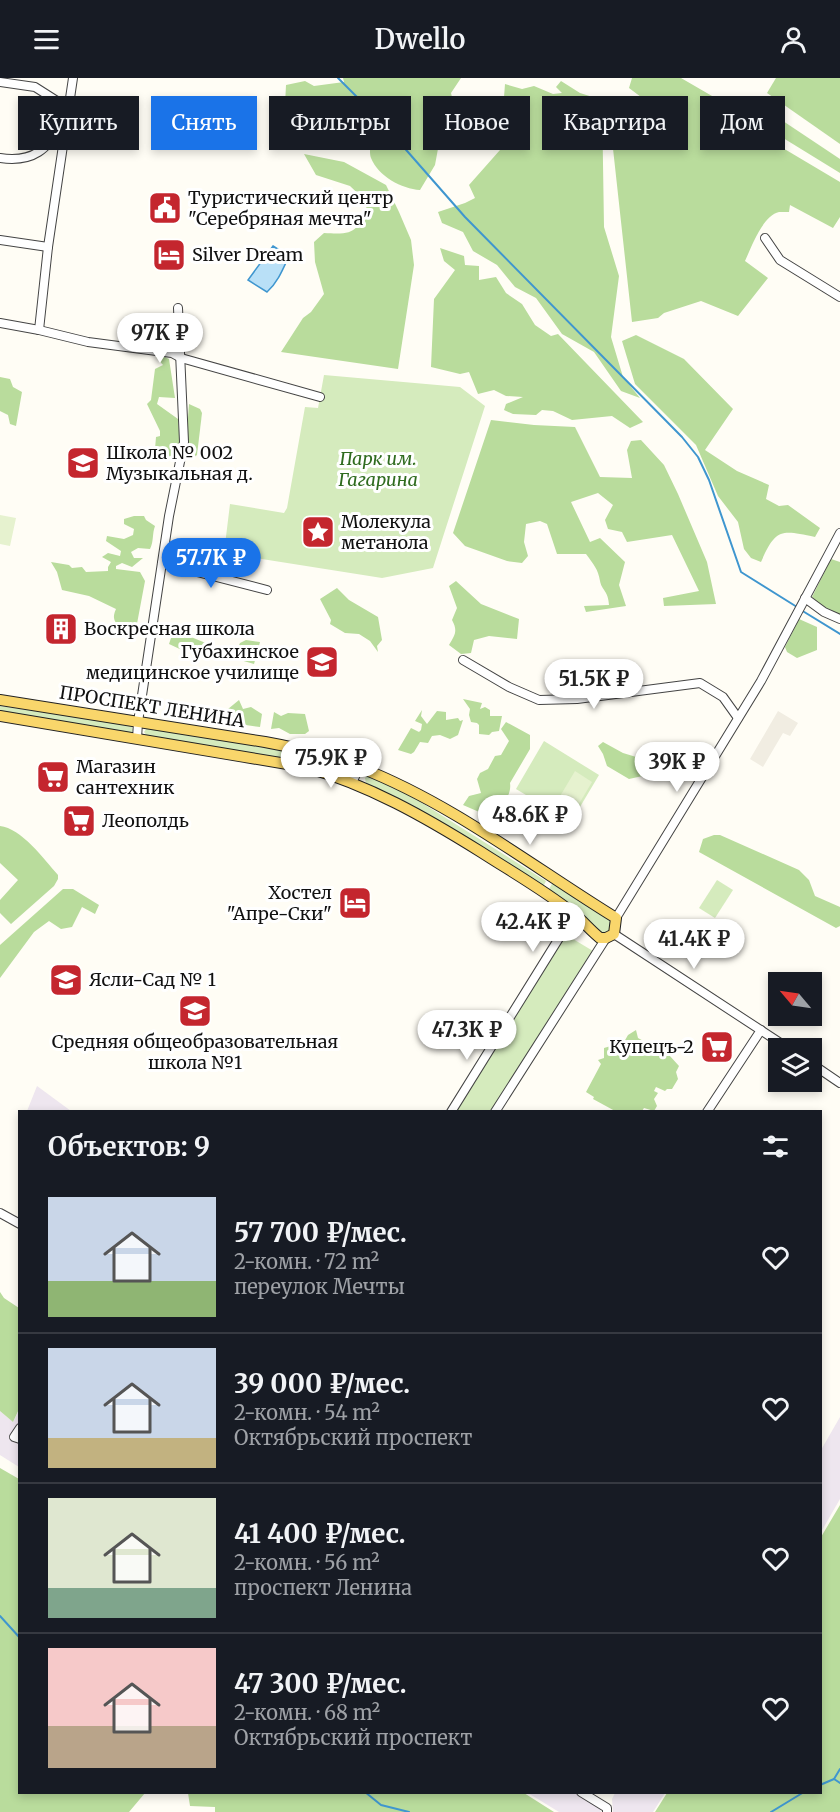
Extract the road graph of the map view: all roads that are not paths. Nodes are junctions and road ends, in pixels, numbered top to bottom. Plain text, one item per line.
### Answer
1 (73, 78) edge
2 (0, 82) edge
3 (49, 96) edge
4 (70, 96) edge
5 (41, 150) edge
6 (62, 150) edge
7 (0, 158) edge
8 (765, 238) dead end
9 (0, 240) edge
10 (48, 248) junction
11 (840, 297) edge
12 (178, 308) dead end
13 (0, 323) edge
14 (39, 330) junction
15 (181, 358) junction
16 (320, 398) dead end
17 (840, 533) edge
18 (162, 564) junction
19 (267, 590) dead end
20 (805, 598) junction
21 (840, 620) edge
22 (463, 660) dead end
23 (0, 700) edge
24 (0, 716) edge
25 (738, 718) junction
26 (138, 722) junction
27 (137, 739) junction
28 (360, 767) junction
29 (352, 782) junction
30 (554, 879) junction
31 (545, 893) junction
32 (574, 914) junction
33 (616, 918) junction
34 (610, 936) junction
35 (761, 1030) junction
36 (773, 1038) edge
37 (822, 1071) edge
38 (840, 1083) edge
39 (452, 1110) edge
40 (496, 1110) edge
41 (708, 1110) edge
42 (0, 1213) edge
43 (18, 1223) edge
44 (585, 1794) edge
45 (607, 1812) edge

1 - 4 street
2 - 3 street
5 - 7 street
6 - 10 street
8 - 11 street
9 - 10 street
10 - 14 street
12 - 15 street
13 - 14 street
14 - 15 street
15 - 16 street
15 - 18 street
17 - 20 street
18 - 19 street
18 - 26 street
20 - 21 street
20 - 25 street
22 - 25 street
23 - 26 main road, ПРОСПЕКТ ЛЕНИНА
24 - 27 main road, ПРОСПЕКТ ЛЕНИНА
25 - 33 street
26 - 27 street
26 - 28 main road, ПРОСПЕКТ ЛЕНИНА
27 - 29 main road, ПРОСПЕКТ ЛЕНИНА
28 - 29 street
28 - 30 main road, ПРОСПЕКТ ЛЕНИНА
29 - 31 main road, ПРОСПЕКТ ЛЕНИНА
30 - 31 main road
30 - 33 main road, ПРОСПЕКТ ЛЕНИНА
31 - 32 main road, ПРОСПЕКТ ЛЕНИНА
32 - 34 main road, ПРОСПЕКТ ЛЕНИНА
32 - 39 street
33 - 34 main road
34 - 35 street, ПРОСПЕКТ ЛЕНИНА
34 - 40 street
35 - 36 street, ПРОСПЕКТ ЛЕНИНА
35 - 41 street
37 - 38 street
42 - 43 street
44 - 45 street

